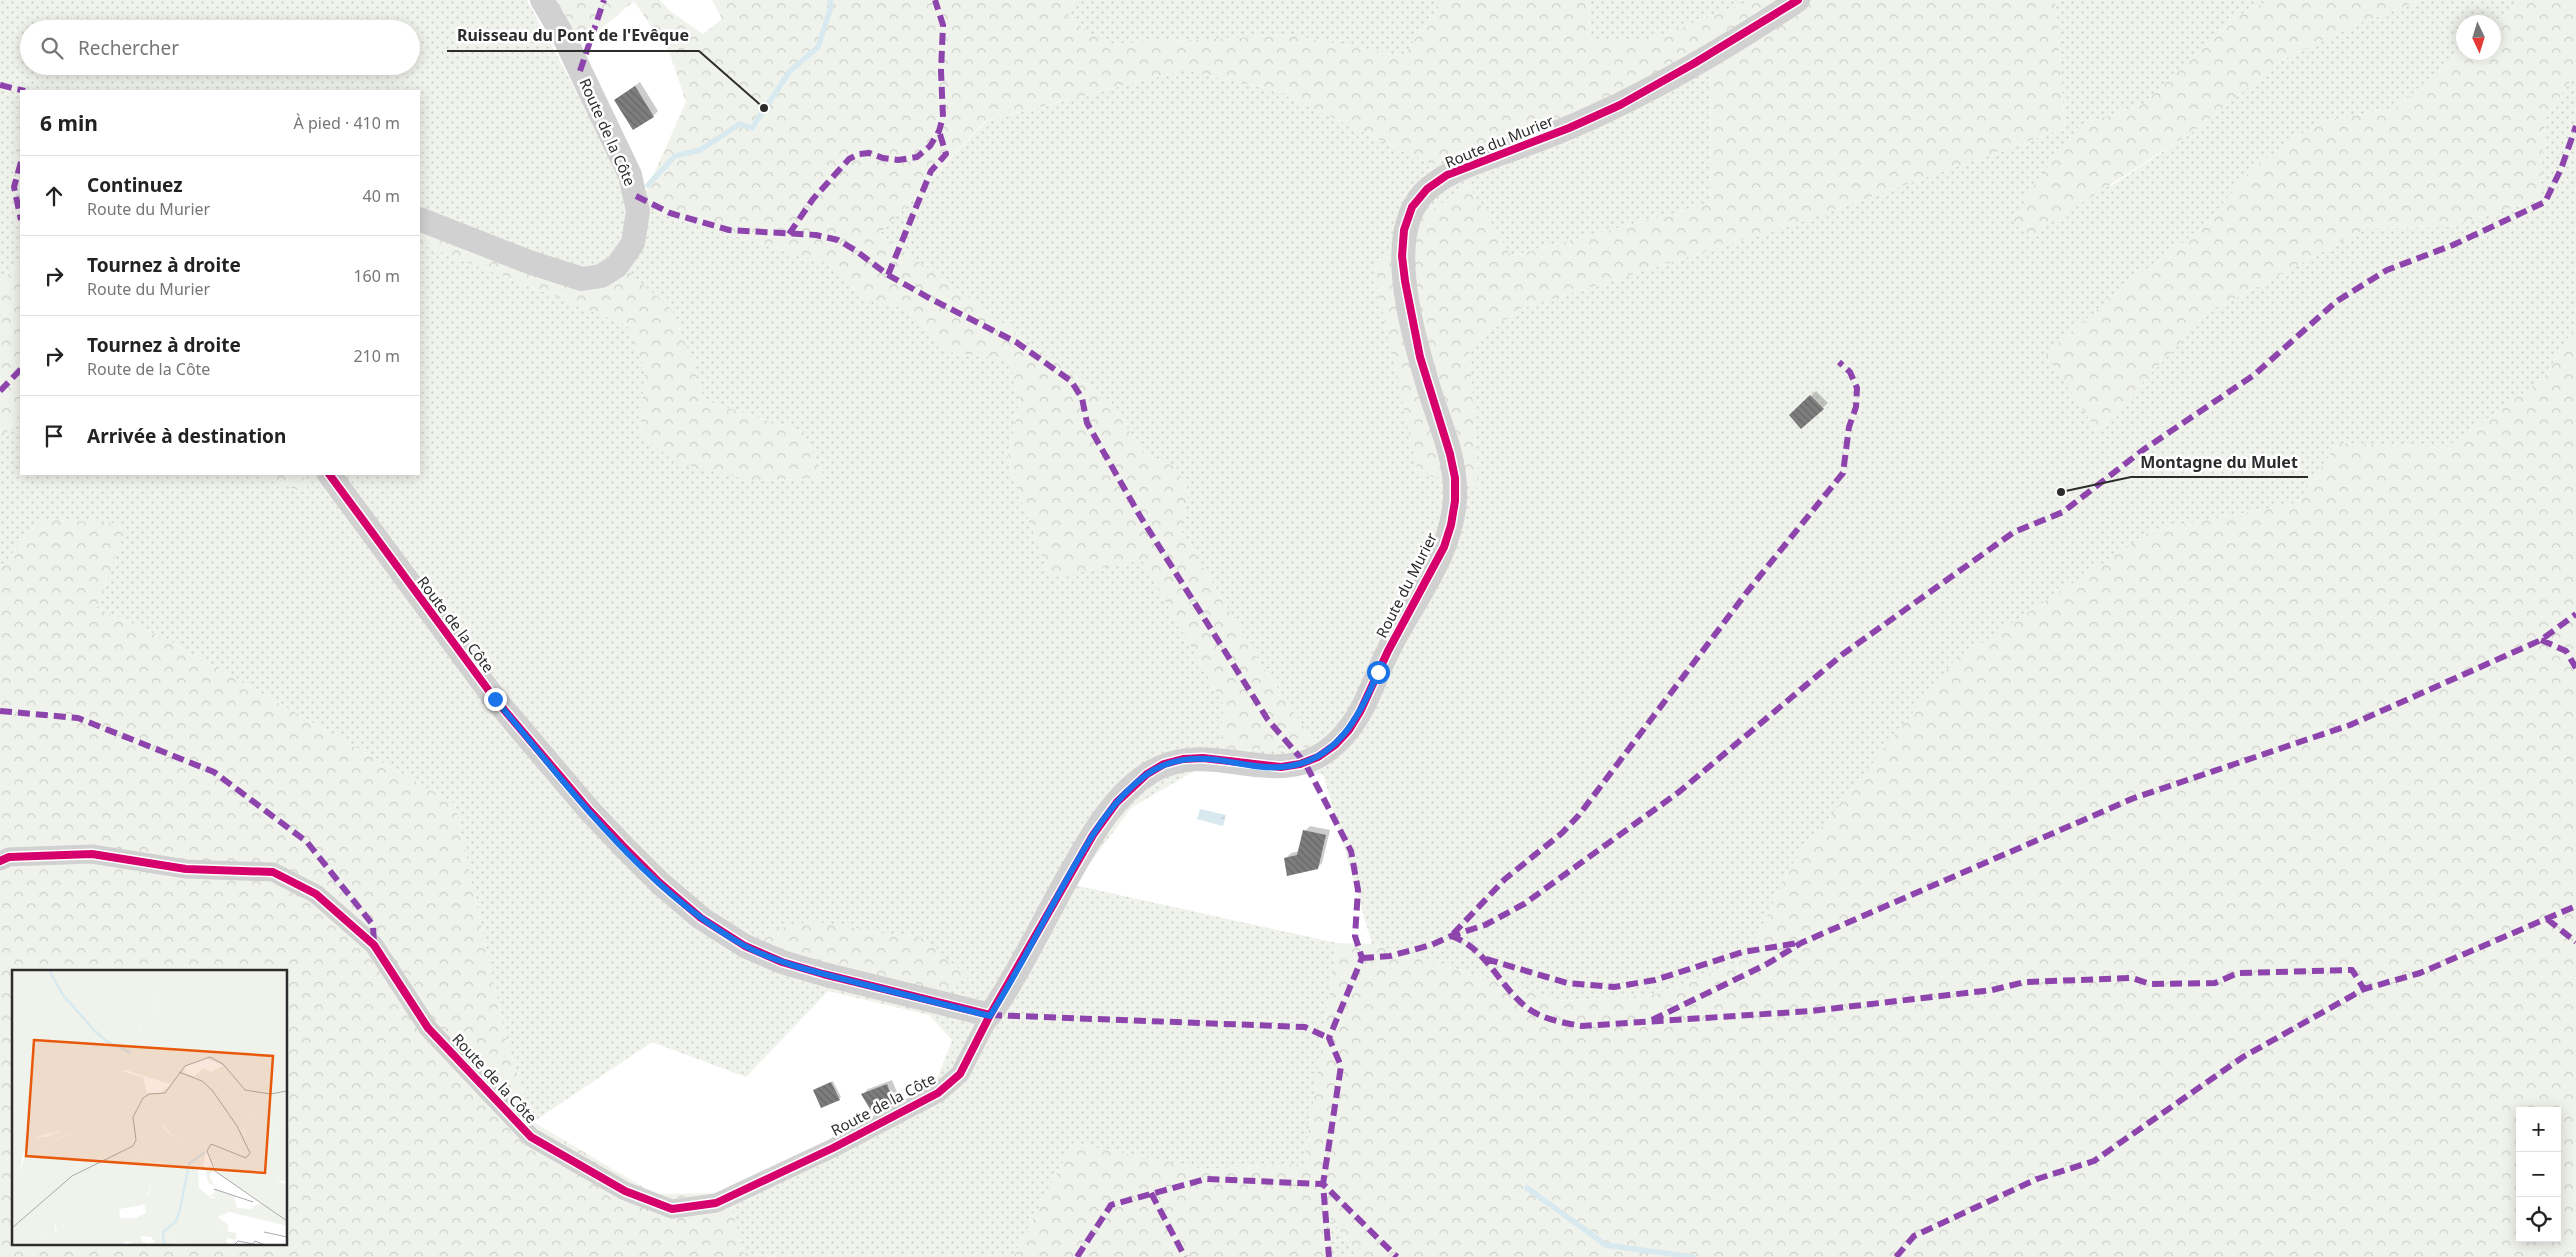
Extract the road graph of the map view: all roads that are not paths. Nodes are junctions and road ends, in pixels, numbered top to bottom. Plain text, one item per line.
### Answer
1 (542, 0) edge
2 (1798, 0) edge
3 (420, 219) edge
4 (330, 475) edge
5 (0, 860) edge
6 (990, 1016) junction

1 - 3 street, Route de la Côte
2 - 6 street, Route du Murier
4 - 6 street, Route de la Côte
5 - 6 street, Route de la Côte

